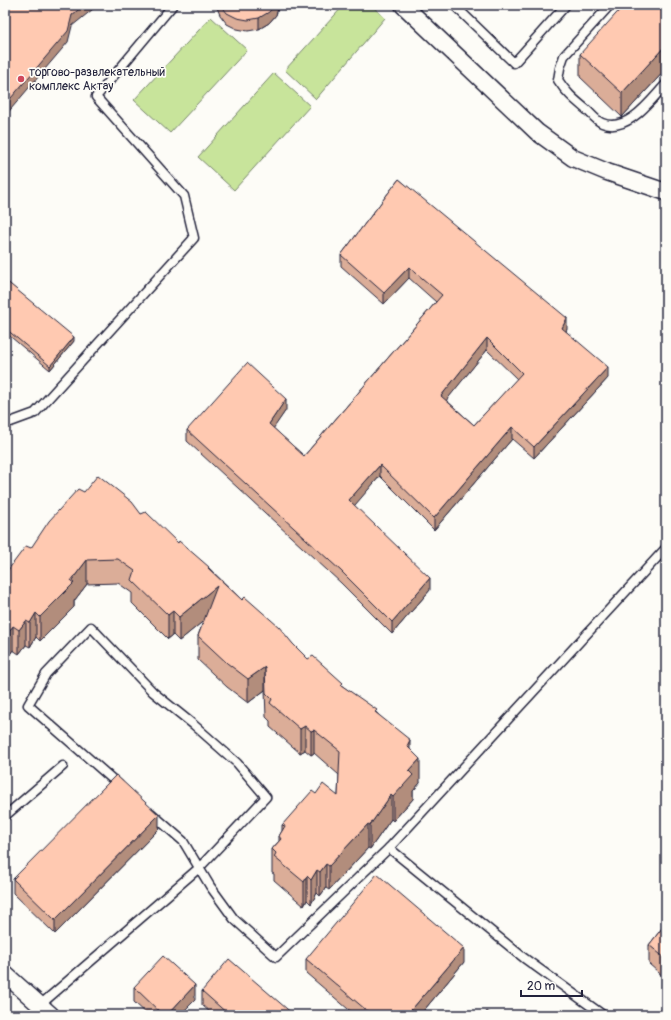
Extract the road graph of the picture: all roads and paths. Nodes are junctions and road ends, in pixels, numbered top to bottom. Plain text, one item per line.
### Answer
1 (173, 5) edge
2 (403, 5) edge
3 (454, 5) edge
4 (566, 5) edge
5 (610, 5) edge
6 (666, 84) edge
7 (666, 192) edge
8 (5, 424) edge
9 (666, 548) edge
10 (63, 766) dead end
11 (123, 789) edge
12 (147, 810) edge
13 (5, 816) edge
14 (389, 848) junction
15 (199, 868) junction
16 (5, 974) edge
17 (45, 1010) edge
18 (603, 1015) edge

1 - 8 lane
2 - 7 street
3 - 4 lane
5 - 6 lane
9 - 14 lane
10 - 13 lane
11 - 15 lane
12 - 15 lane
14 - 15 lane
14 - 18 lane
15 - 17 lane
16 - 17 street

